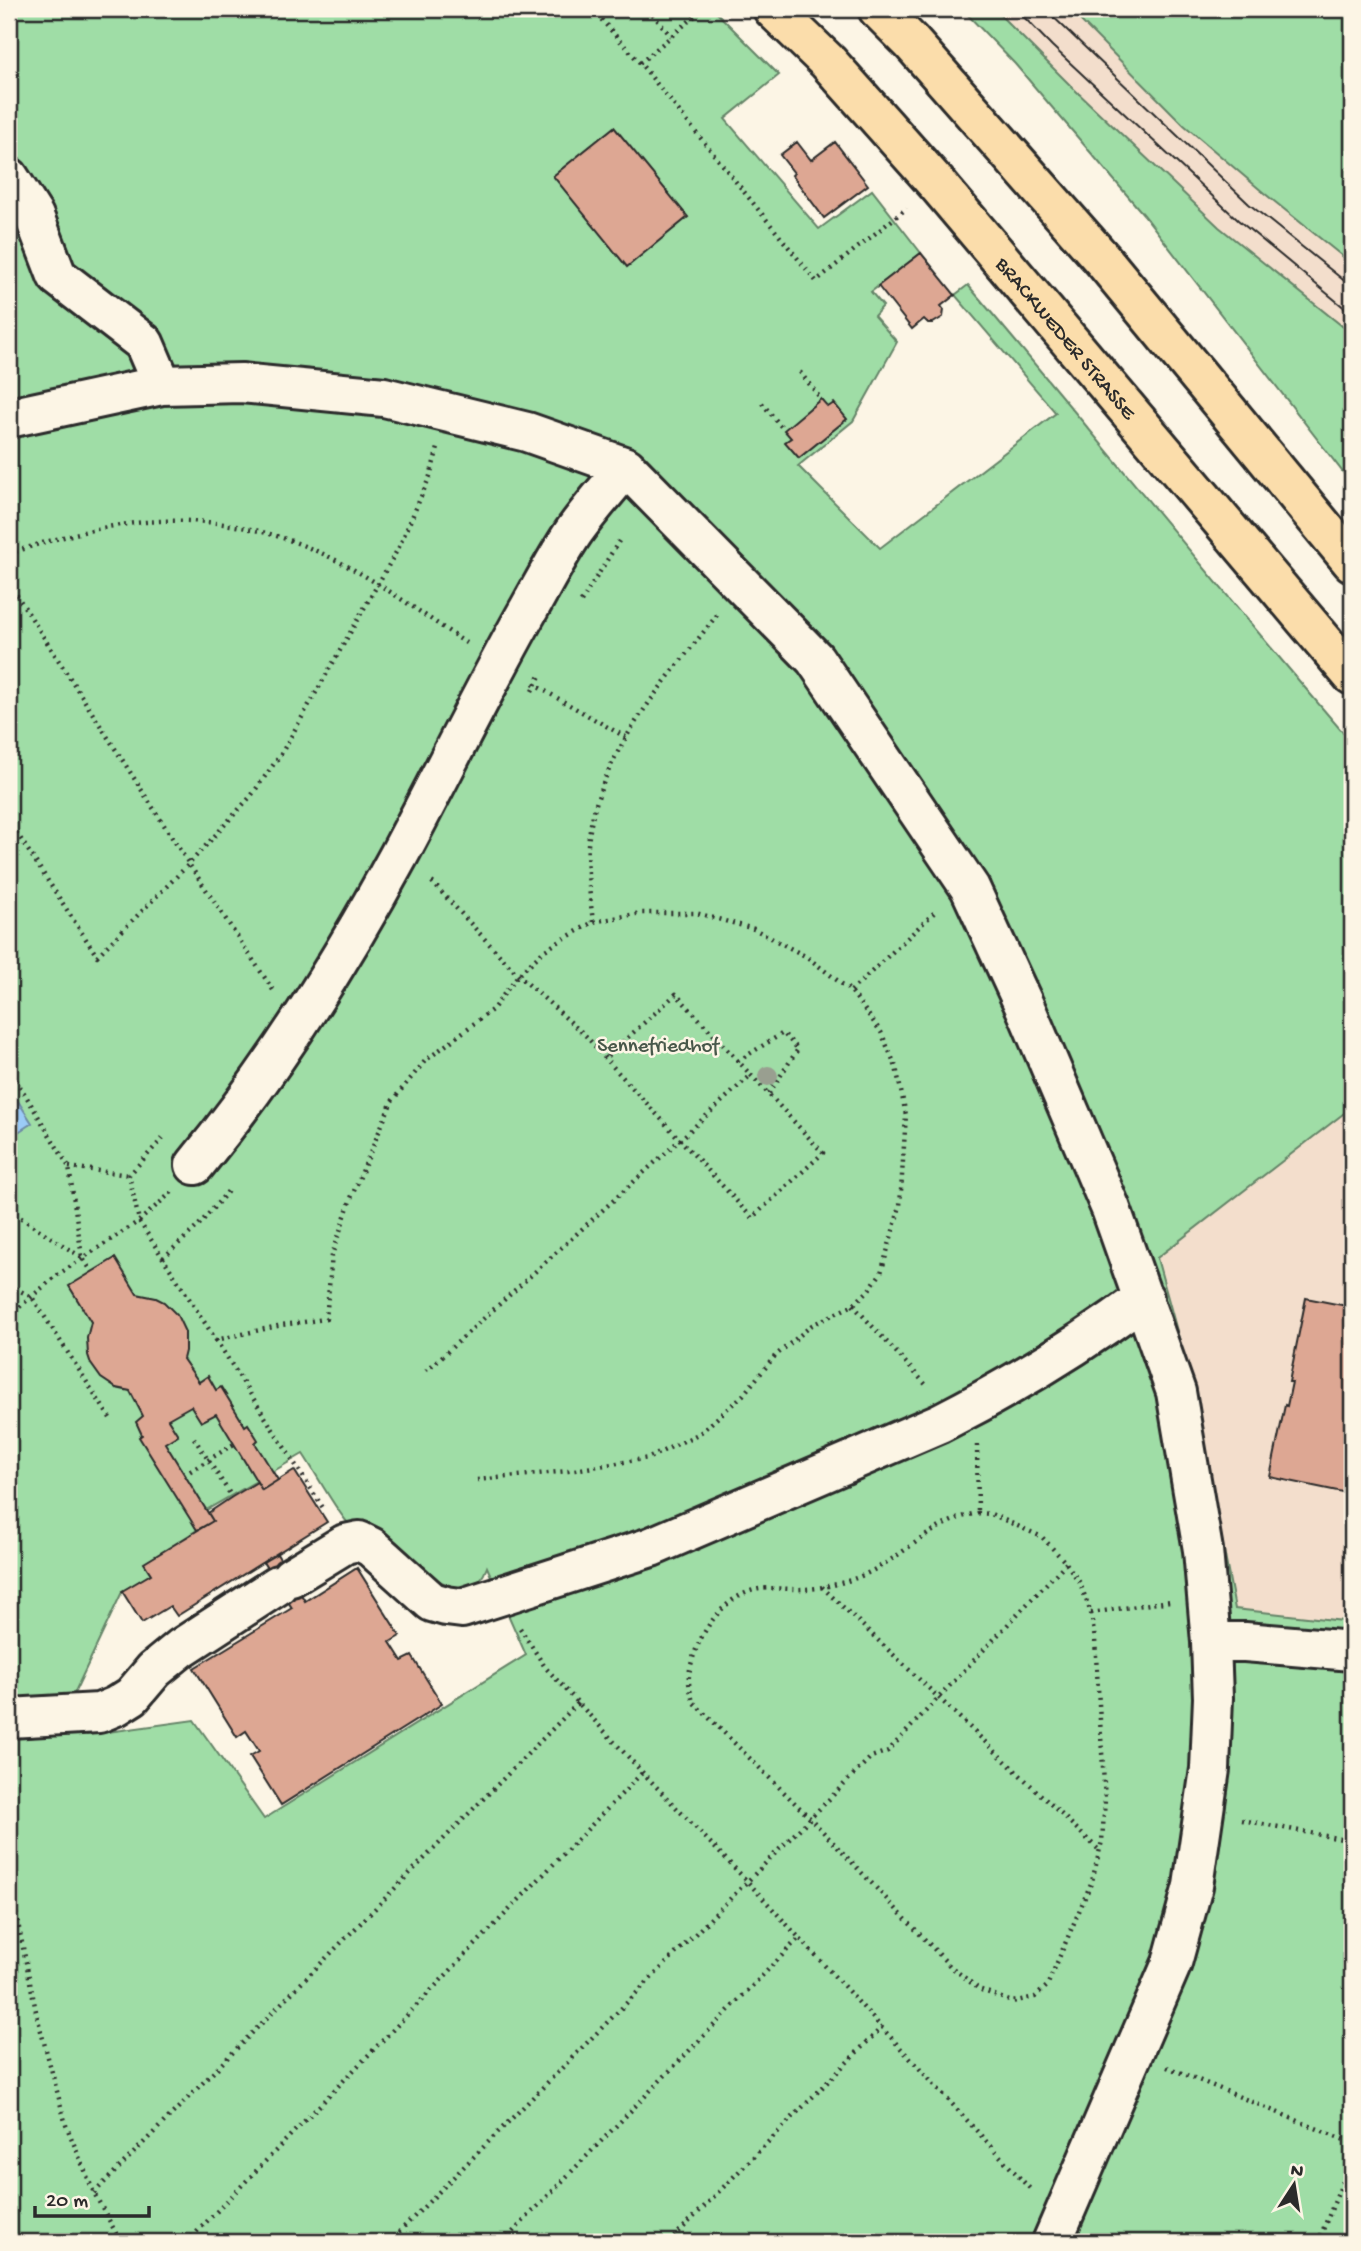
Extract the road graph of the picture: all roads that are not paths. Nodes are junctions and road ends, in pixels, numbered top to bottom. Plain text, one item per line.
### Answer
1 (773, 9) edge
2 (878, 9) edge
3 (9, 177) edge
4 (162, 385) junction
5 (9, 418) edge
6 (626, 467) junction
7 (1352, 562) edge
8 (1352, 676) edge
9 (195, 1165) road end
10 (1144, 1298) junction
11 (1210, 1643) junction
12 (1352, 1651) edge
13 (9, 1717) edge
14 (1057, 2233) edge

1 - 8 main road, BRACKWEDER STRASSE
2 - 7 main road
3 - 4 lane
4 - 5 lane
4 - 6 lane
6 - 9 lane
6 - 10 lane
10 - 11 lane
10 - 13 lane
11 - 12 lane
11 - 14 lane

